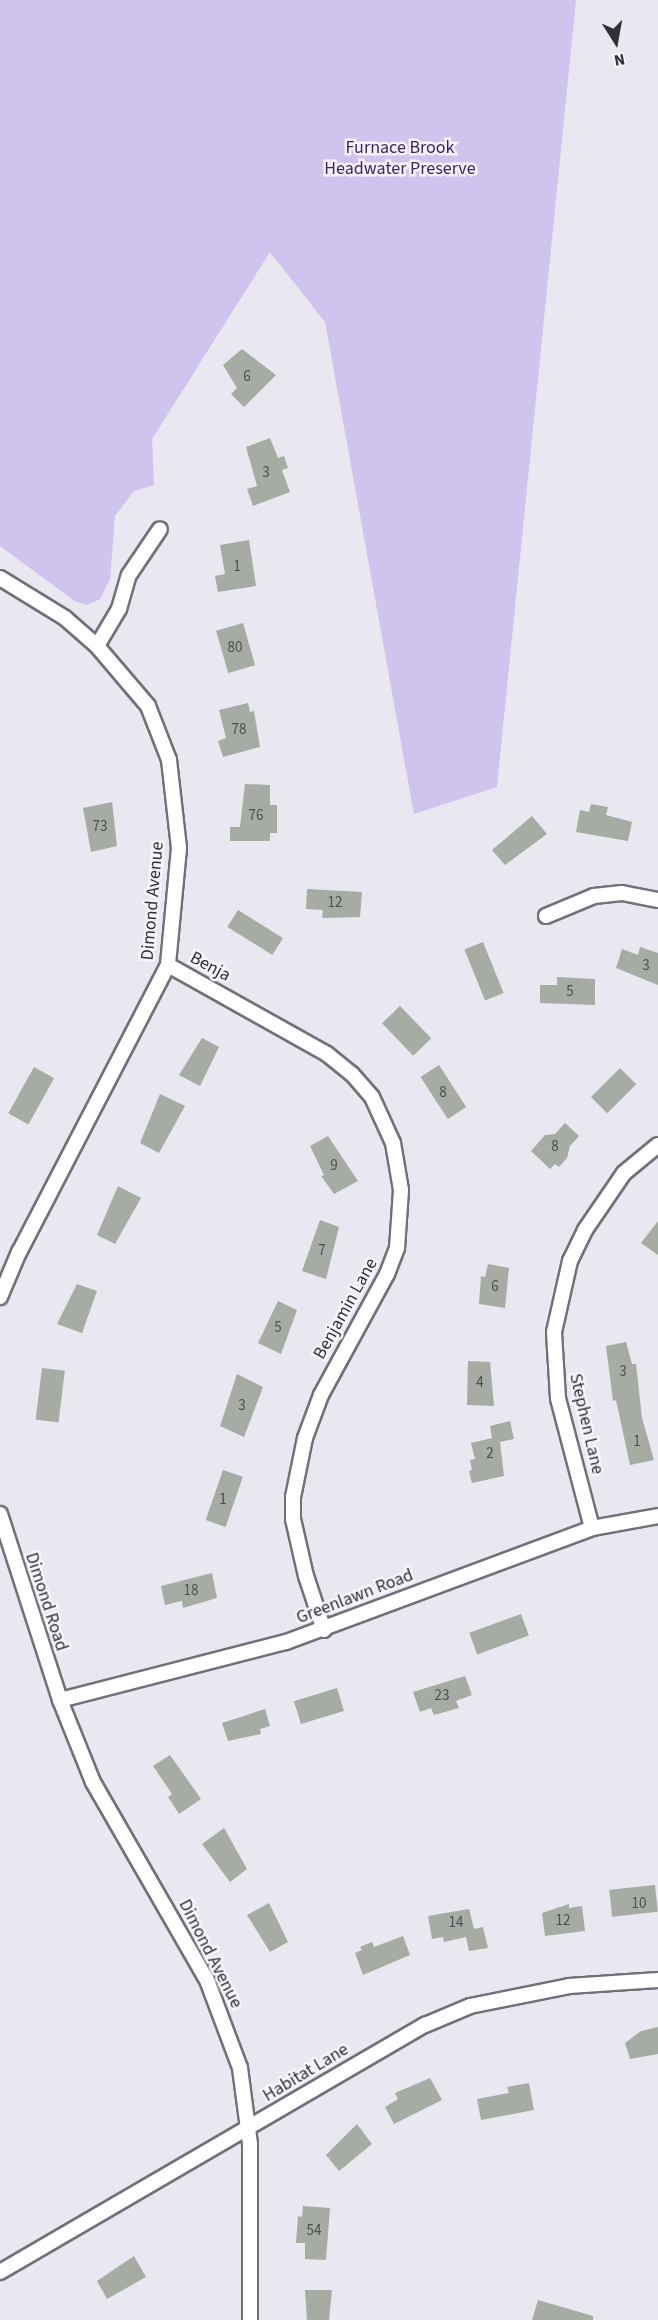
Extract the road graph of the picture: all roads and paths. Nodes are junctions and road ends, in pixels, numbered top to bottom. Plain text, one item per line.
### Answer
1 (160, 529) dead end
2 (0, 578) edge
3 (97, 646) junction
4 (658, 900) edge
5 (546, 916) dead end
6 (168, 965) junction
7 (236, 1000) joint
8 (658, 1145) edge
9 (0, 1297) edge
10 (0, 1514) edge
11 (658, 1516) edge
12 (592, 1528) junction
13 (324, 1630) junction
14 (60, 1700) junction
15 (658, 1980) edge
16 (248, 2129) junction
17 (0, 2272) edge
18 (250, 2320) edge

1 - 3 street
2 - 3 street, Dimond Avenue
3 - 6 street, Dimond Avenue
4 - 5 street
6 - 7 street, Benja
6 - 9 street, Dimond Avenue
7 - 13 street, Benjamin Lane
8 - 12 street, Stephen Lane
10 - 14 street, Dimond Road
11 - 12 street, Greenlawn Road
12 - 13 street, Greenlawn Road
13 - 14 street, Greenlawn Road
14 - 16 street, Dimond Avenue
15 - 16 street, Habitat Lane
16 - 17 street, Habitat Lane
16 - 18 street, Dimond Avenue

